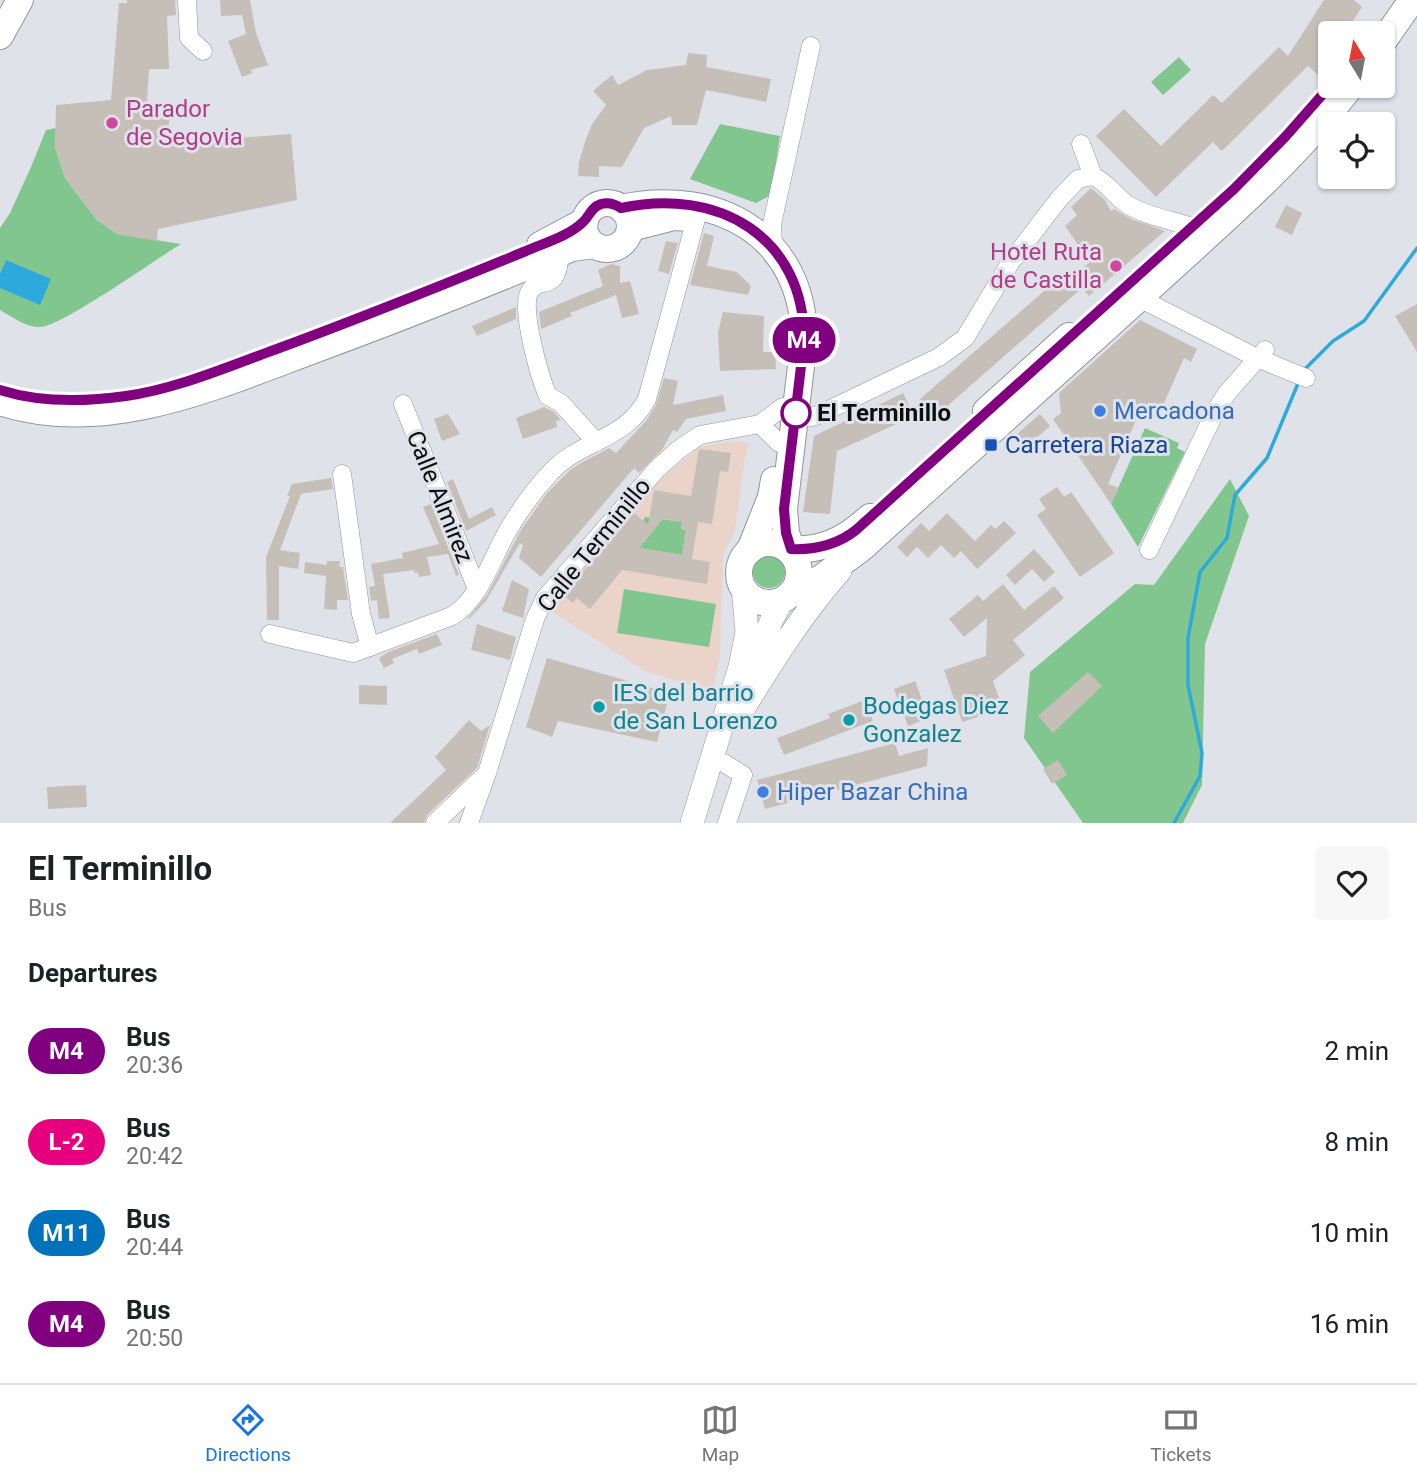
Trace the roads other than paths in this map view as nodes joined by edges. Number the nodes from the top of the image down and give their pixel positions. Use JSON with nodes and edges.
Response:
{"nodes":[{"id":1,"x":5,"y":0,"type":"edge"},
{"id":2,"x":20,"y":0,"type":"edge"},
{"id":3,"x":187,"y":0,"type":"edge"},
{"id":4,"x":1391,"y":0,"type":"edge"},
{"id":5,"x":1412,"y":0,"type":"edge"},
{"id":6,"x":0,"y":9,"type":"edge"},
{"id":7,"x":1377,"y":21,"type":"edge"},
{"id":8,"x":1395,"y":24,"type":"edge"},
{"id":9,"x":0,"y":36,"type":"edge"},
{"id":10,"x":811,"y":46,"type":"dead end"},
{"id":11,"x":203,"y":51,"type":"dead end"},
{"id":12,"x":1319,"y":98,"type":"edge"},
{"id":13,"x":1341,"y":98,"type":"edge"},
{"id":14,"x":1081,"y":144,"type":"dead end"},
{"id":15,"x":1093,"y":176,"type":"junction"},
{"id":16,"x":776,"y":210,"type":"junction"},
{"id":17,"x":626,"y":218,"type":"junction"},
{"id":18,"x":696,"y":219,"type":"junction"},
{"id":19,"x":745,"y":223,"type":"junction"},
{"id":20,"x":1192,"y":227,"type":"junction"},
{"id":21,"x":589,"y":233,"type":"junction"},
{"id":22,"x":773,"y":247,"type":"junction"},
{"id":23,"x":560,"y":253,"type":"junction"},
{"id":24,"x":1139,"y":298,"type":"junction"},
{"id":25,"x":1261,"y":354,"type":"junction"},
{"id":26,"x":1306,"y":378,"type":"dead end"},
{"id":27,"x":0,"y":390,"type":"edge"},
{"id":28,"x":0,"y":402,"type":"edge"},
{"id":29,"x":404,"y":404,"type":"dead end"},
{"id":30,"x":789,"y":412,"type":"junction"},
{"id":31,"x":760,"y":425,"type":"junction"},
{"id":32,"x":596,"y":442,"type":"junction"},
{"id":33,"x":779,"y":443,"type":"junction"},
{"id":34,"x":342,"y":474,"type":"dead end"},
{"id":35,"x":784,"y":509,"type":"junction"},
{"id":36,"x":857,"y":540,"type":"junction"},
{"id":37,"x":750,"y":550,"type":"junction"},
{"id":38,"x":1149,"y":550,"type":"dead end"},
{"id":39,"x":790,"y":551,"type":"junction"},
{"id":40,"x":743,"y":587,"type":"junction"},
{"id":41,"x":477,"y":589,"type":"junction"},
{"id":42,"x":785,"y":597,"type":"junction"},
{"id":43,"x":270,"y":634,"type":"dead end"},
{"id":44,"x":370,"y":648,"type":"junction"},
{"id":45,"x":742,"y":711,"type":"junction"},
{"id":46,"x":724,"y":763,"type":"junction"},
{"id":47,"x":487,"y":774,"type":"junction"},
{"id":48,"x":435,"y":823,"type":"edge"},
{"id":49,"x":469,"y":823,"type":"edge"},
{"id":50,"x":692,"y":823,"type":"edge"},
{"id":51,"x":705,"y":823,"type":"edge"},
{"id":52,"x":727,"y":823,"type":"edge"}],
"edges":[{"from":1,"to":6,"type":"highway"},
{"from":2,"to":9,"type":"highway"},
{"from":3,"to":11,"type":"street"},
{"from":4,"to":7,"type":"highway"},
{"from":5,"to":8,"type":"highway"},
{"from":10,"to":16,"type":"street"},
{"from":12,"to":20,"type":"highway"},
{"from":13,"to":24,"type":"highway"},
{"from":14,"to":15,"type":"street"},
{"from":15,"to":20,"type":"street"},
{"from":15,"to":30,"type":"street"},
{"from":16,"to":19,"type":"street"},
{"from":16,"to":22,"type":"street"},
{"from":17,"to":18,"type":"highway"},
{"from":17,"to":19,"type":"highway"},
{"from":17,"to":21,"type":"highway"},
{"from":17,"to":21,"type":"highway"},
{"from":18,"to":30,"type":"highway"},
{"from":18,"to":32,"type":"street"},
{"from":19,"to":22,"type":"highway"},
{"from":20,"to":36,"type":"highway"},
{"from":21,"to":23,"type":"highway"},
{"from":21,"to":27,"type":"highway"},
{"from":22,"to":30,"type":"highway"},
{"from":23,"to":28,"type":"highway"},
{"from":23,"to":32,"type":"street"},
{"from":24,"to":25,"type":"street"},
{"from":24,"to":36,"type":"highway"},
{"from":25,"to":26,"type":"street"},
{"from":25,"to":38,"type":"street"},
{"from":29,"to":41,"type":"street","name":"Calle Almirez"},
{"from":30,"to":31,"type":"street","name":"Calle Terminillo"},
{"from":30,"to":33,"type":"highway"},
{"from":30,"to":35,"type":"highway"},
{"from":31,"to":33,"type":"street"},
{"from":31,"to":47,"type":"street","name":"Calle Terminillo"},
{"from":32,"to":41,"type":"street"},
{"from":33,"to":37,"type":"highway"},
{"from":34,"to":44,"type":"street"},
{"from":35,"to":36,"type":"highway"},
{"from":35,"to":39,"type":"highway"},
{"from":36,"to":39,"type":"highway"},
{"from":36,"to":42,"type":"highway"},
{"from":36,"to":45,"type":"main road"},
{"from":37,"to":39,"type":"highway"},
{"from":37,"to":40,"type":"highway"},
{"from":39,"to":42,"type":"highway"},
{"from":40,"to":42,"type":"highway"},
{"from":40,"to":50,"type":"main road"},
{"from":41,"to":44,"type":"street"},
{"from":42,"to":45,"type":"main road"},
{"from":43,"to":44,"type":"street"},
{"from":45,"to":46,"type":"main road"},
{"from":46,"to":51,"type":"main road"},
{"from":46,"to":52,"type":"street"},
{"from":47,"to":48,"type":"street"},
{"from":47,"to":49,"type":"street","name":"Calle Terminillo"}]}
